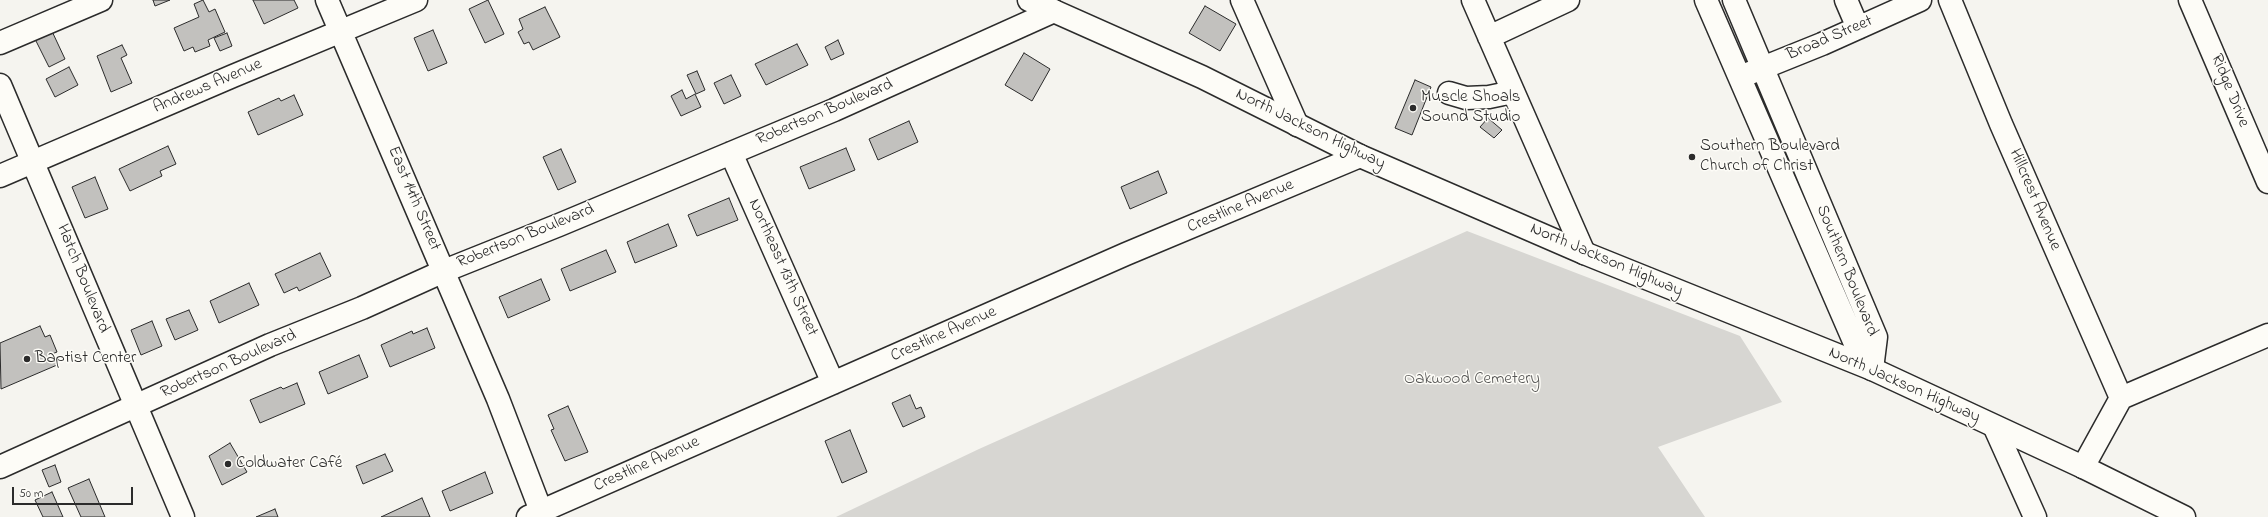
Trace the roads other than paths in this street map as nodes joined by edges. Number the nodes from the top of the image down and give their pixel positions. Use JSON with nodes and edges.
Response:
{"nodes":[{"id":1,"x":101,"y":0,"type":"edge"},
{"id":2,"x":327,"y":0,"type":"edge"},
{"id":3,"x":416,"y":0,"type":"edge"},
{"id":4,"x":1030,"y":0,"type":"edge"},
{"id":5,"x":1242,"y":0,"type":"edge"},
{"id":6,"x":1473,"y":0,"type":"edge"},
{"id":7,"x":1568,"y":0,"type":"edge"},
{"id":8,"x":1706,"y":0,"type":"edge"},
{"id":9,"x":1734,"y":0,"type":"edge"},
{"id":10,"x":1846,"y":0,"type":"edge"},
{"id":11,"x":1920,"y":0,"type":"edge"},
{"id":12,"x":1950,"y":0,"type":"edge"},
{"id":13,"x":2190,"y":0,"type":"edge"},
{"id":14,"x":1054,"y":11,"type":"junction"},
{"id":15,"x":1858,"y":28,"type":"junction"},
{"id":16,"x":341,"y":31,"type":"junction"},
{"id":17,"x":1489,"y":37,"type":"junction"},
{"id":18,"x":0,"y":42,"type":"edge"},
{"id":19,"x":1763,"y":67,"type":"junction"},
{"id":20,"x":1740,"y":77,"type":"junction"},
{"id":21,"x":0,"y":85,"type":"edge"},
{"id":22,"x":1513,"y":92,"type":"junction"},
{"id":23,"x":1449,"y":93,"type":"dead end"},
{"id":24,"x":1297,"y":125,"type":"junction"},
{"id":25,"x":731,"y":153,"type":"junction"},
{"id":26,"x":1360,"y":156,"type":"junction"},
{"id":27,"x":34,"y":162,"type":"junction"},
{"id":28,"x":0,"y":176,"type":"edge"},
{"id":29,"x":2268,"y":182,"type":"edge"},
{"id":30,"x":1584,"y":253,"type":"junction"},
{"id":31,"x":444,"y":271,"type":"junction"},
{"id":32,"x":2268,"y":334,"type":"edge"},
{"id":33,"x":1872,"y":369,"type":"junction"},
{"id":34,"x":833,"y":383,"type":"junction"},
{"id":35,"x":2120,"y":398,"type":"junction"},
{"id":36,"x":135,"y":408,"type":"junction"},
{"id":37,"x":1995,"y":428,"type":"junction"},
{"id":38,"x":2083,"y":467,"type":"junction"},
{"id":39,"x":0,"y":468,"type":"edge"},
{"id":40,"x":534,"y":514,"type":"edge"},
{"id":41,"x":183,"y":517,"type":"edge"},
{"id":42,"x":2035,"y":517,"type":"edge"},
{"id":43,"x":2184,"y":517,"type":"edge"}],
"edges":[{"from":1,"to":18,"type":"street"},
{"from":2,"to":16,"type":"street","name":"East 14th Street"},
{"from":3,"to":16,"type":"street","name":"Andrews Avenue"},
{"from":4,"to":14,"type":"street","name":"North Jackson Highway"},
{"from":5,"to":24,"type":"street"},
{"from":6,"to":17,"type":"street"},
{"from":7,"to":17,"type":"street"},
{"from":8,"to":20,"type":"street","name":"Southern Boulevard"},
{"from":9,"to":19,"type":"street","name":"Southern Boulevard"},
{"from":10,"to":15,"type":"street"},
{"from":11,"to":15,"type":"street","name":"Broad Street"},
{"from":12,"to":35,"type":"street","name":"Hillcrest Avenue"},
{"from":13,"to":29,"type":"street","name":"Ridge Drive"},
{"from":14,"to":24,"type":"street","name":"North Jackson Highway"},
{"from":14,"to":25,"type":"street","name":"Robertson Boulevard"},
{"from":15,"to":19,"type":"street","name":"Broad Street"},
{"from":16,"to":27,"type":"street","name":"Andrews Avenue"},
{"from":16,"to":31,"type":"street","name":"East 14th Street"},
{"from":17,"to":22,"type":"street"},
{"from":19,"to":20,"type":"street","name":"Broad Street"},
{"from":19,"to":33,"type":"street","name":"Southern Boulevard"},
{"from":20,"to":33,"type":"street","name":"Southern Boulevard"},
{"from":21,"to":27,"type":"street","name":"Hatch Boulevard"},
{"from":22,"to":23,"type":"street"},
{"from":22,"to":30,"type":"street"},
{"from":24,"to":26,"type":"street","name":"North Jackson Highway"},
{"from":25,"to":31,"type":"street","name":"Robertson Boulevard"},
{"from":25,"to":34,"type":"street","name":"Northeast 13th Street"},
{"from":26,"to":30,"type":"street","name":"North Jackson Highway"},
{"from":26,"to":34,"type":"street","name":"Crestline Avenue"},
{"from":27,"to":28,"type":"street","name":"Andrews Avenue"},
{"from":27,"to":36,"type":"street","name":"Hatch Boulevard"},
{"from":30,"to":33,"type":"street","name":"North Jackson Highway"},
{"from":31,"to":36,"type":"street","name":"Robertson Boulevard"},
{"from":31,"to":40,"type":"street","name":"East 14th Street"},
{"from":32,"to":35,"type":"street"},
{"from":33,"to":37,"type":"street","name":"North Jackson Highway"},
{"from":34,"to":40,"type":"street","name":"Crestline Avenue"},
{"from":35,"to":38,"type":"street"},
{"from":36,"to":39,"type":"street","name":"Robertson Boulevard"},
{"from":36,"to":41,"type":"street","name":"Hatch Boulevard"},
{"from":37,"to":38,"type":"street","name":"North Jackson Highway"},
{"from":37,"to":42,"type":"street"},
{"from":38,"to":43,"type":"street","name":"North Jackson Highway"}]}
